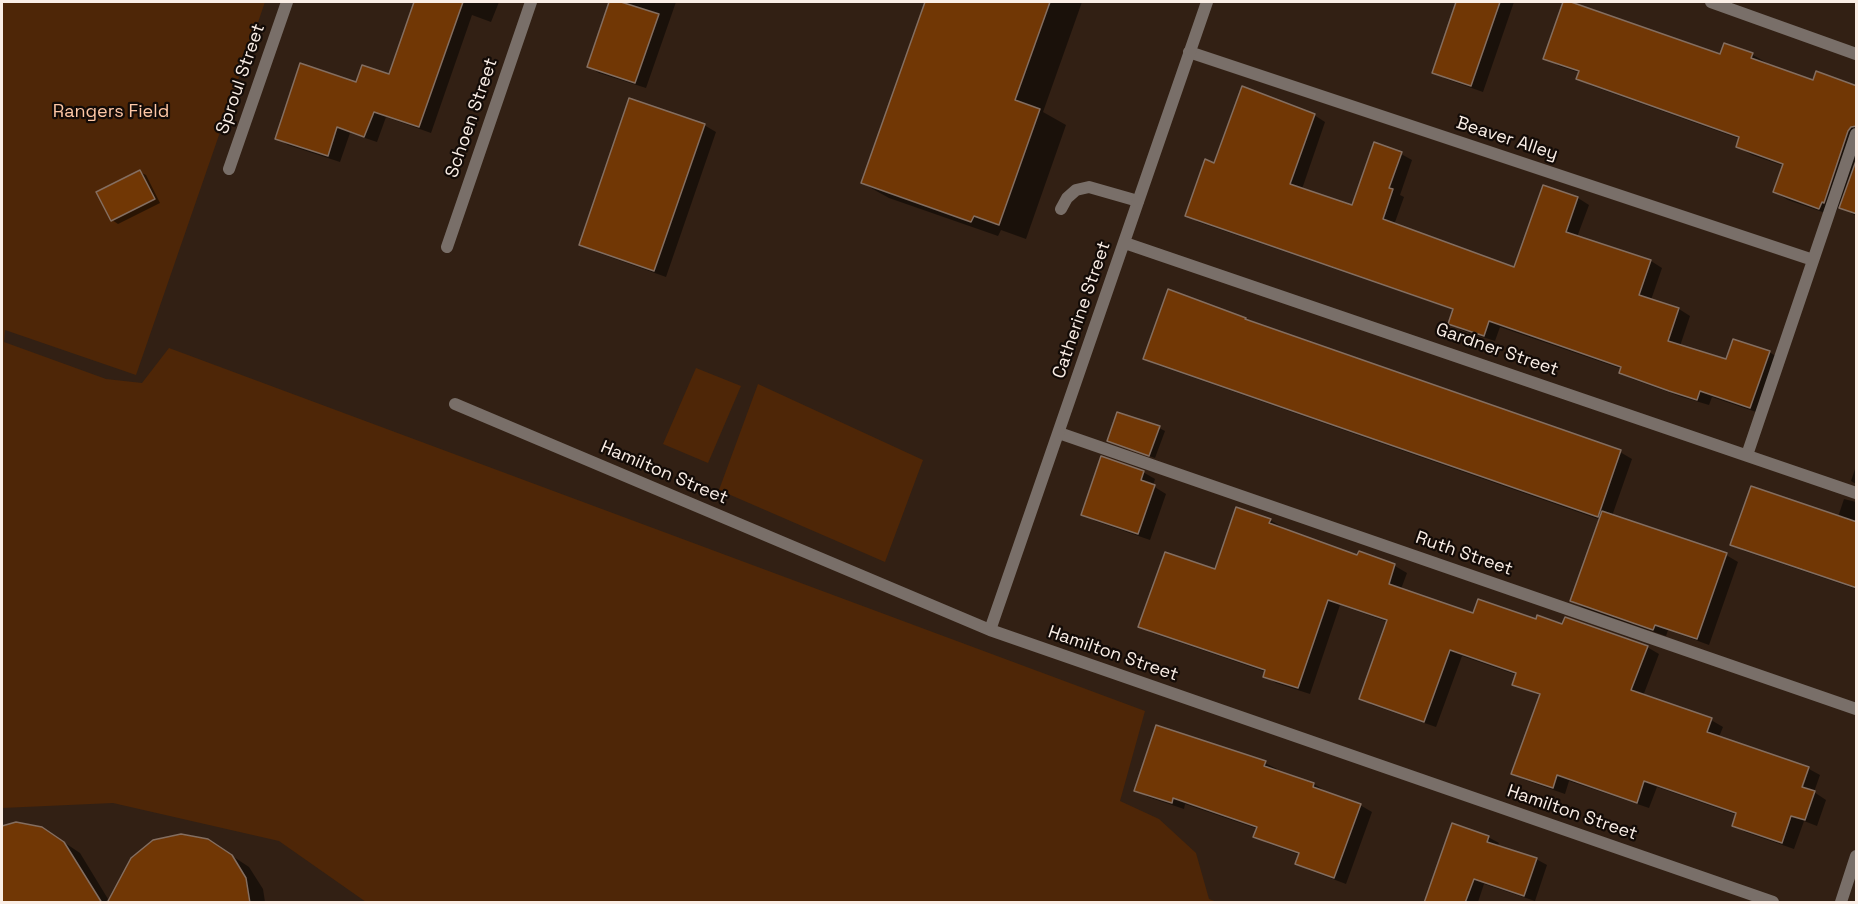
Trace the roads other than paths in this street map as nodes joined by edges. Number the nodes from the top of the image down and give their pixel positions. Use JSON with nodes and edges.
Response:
{"nodes":[{"id":1,"x":287,"y":2,"type":"edge"},
{"id":2,"x":531,"y":2,"type":"edge"},
{"id":3,"x":1207,"y":2,"type":"edge"},
{"id":4,"x":1711,"y":2,"type":"edge"},
{"id":5,"x":1189,"y":52,"type":"junction"},
{"id":6,"x":1857,"y":54,"type":"edge"},
{"id":7,"x":1857,"y":134,"type":"edge"},
{"id":8,"x":229,"y":169,"type":"dead end"},
{"id":9,"x":1138,"y":201,"type":"junction"},
{"id":10,"x":1061,"y":209,"type":"dead end"},
{"id":11,"x":1125,"y":243,"type":"junction"},
{"id":12,"x":447,"y":247,"type":"dead end"},
{"id":13,"x":1813,"y":260,"type":"junction"},
{"id":14,"x":454,"y":404,"type":"dead end"},
{"id":15,"x":1059,"y":433,"type":"junction"},
{"id":16,"x":1747,"y":455,"type":"junction"},
{"id":17,"x":1857,"y":493,"type":"edge"},
{"id":18,"x":990,"y":630,"type":"junction"},
{"id":19,"x":1857,"y":709,"type":"edge"},
{"id":20,"x":1857,"y":856,"type":"edge"},
{"id":21,"x":1773,"y":903,"type":"edge"},
{"id":22,"x":1841,"y":903,"type":"edge"}],
"edges":[{"from":1,"to":8,"type":"street","name":"Sproul Street"},
{"from":2,"to":12,"type":"street","name":"Schoen Street"},
{"from":3,"to":5,"type":"street","name":"Catherine Street"},
{"from":4,"to":6,"type":"street"},
{"from":5,"to":9,"type":"street","name":"Catherine Street"},
{"from":5,"to":13,"type":"street","name":"Beaver Alley"},
{"from":7,"to":13,"type":"street"},
{"from":9,"to":10,"type":"street"},
{"from":9,"to":11,"type":"street","name":"Catherine Street"},
{"from":11,"to":15,"type":"street","name":"Catherine Street"},
{"from":11,"to":16,"type":"street","name":"Gardner Street"},
{"from":13,"to":16,"type":"street"},
{"from":14,"to":18,"type":"street","name":"Hamilton Street"},
{"from":15,"to":18,"type":"street","name":"Catherine Street"},
{"from":15,"to":19,"type":"street","name":"Ruth Street"},
{"from":16,"to":17,"type":"street","name":"Gardner Street"},
{"from":18,"to":21,"type":"street","name":"Hamilton Street"},
{"from":20,"to":22,"type":"street"}]}
